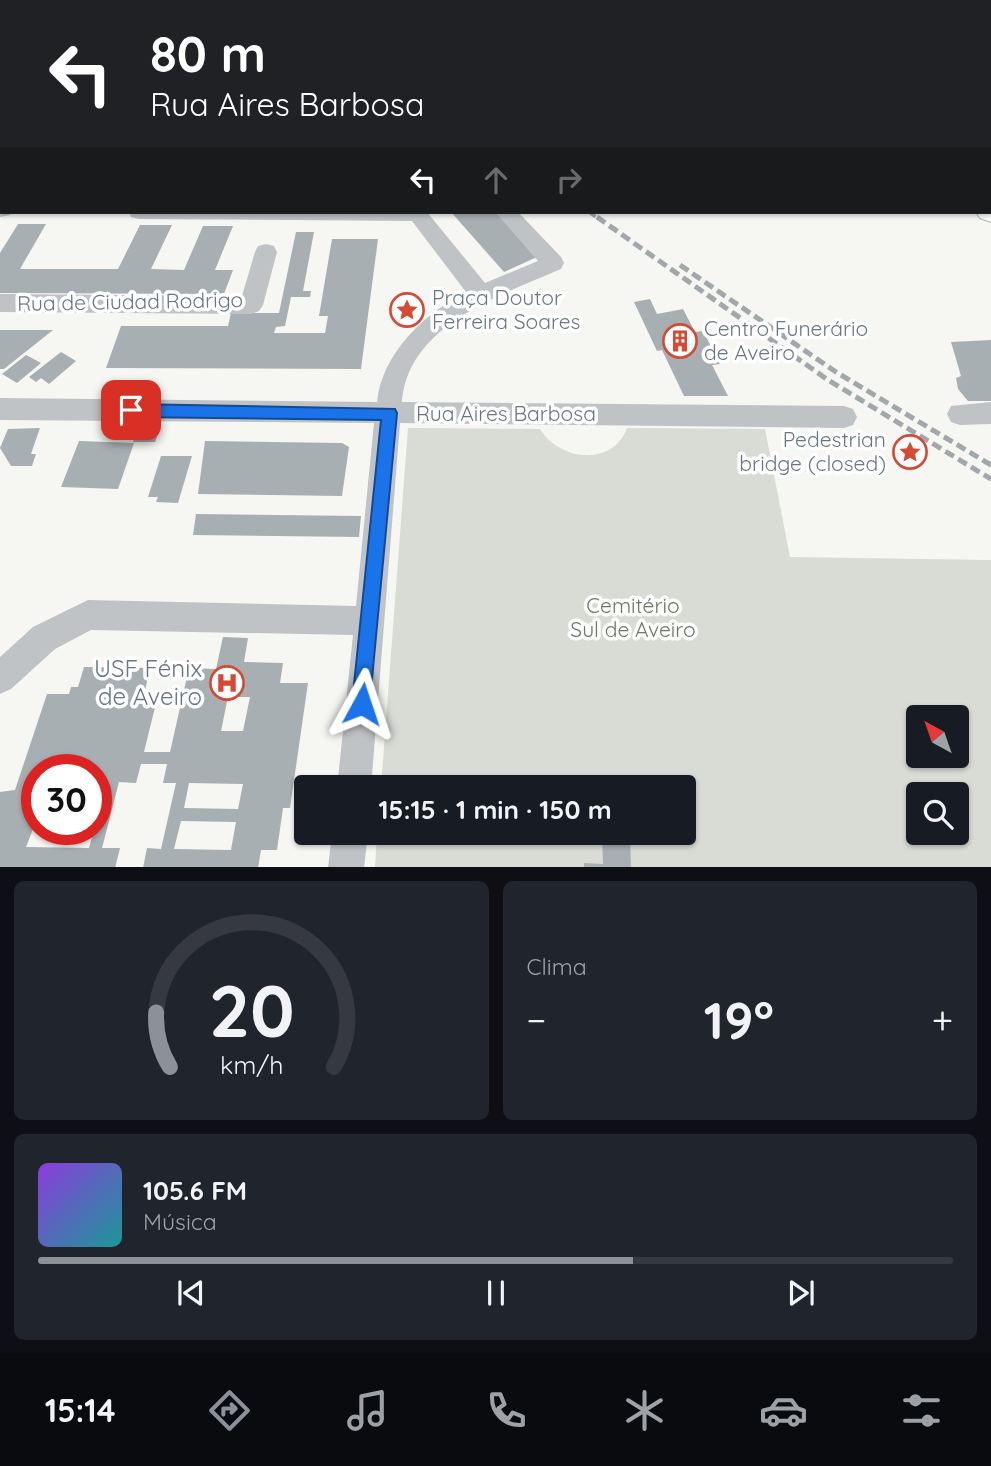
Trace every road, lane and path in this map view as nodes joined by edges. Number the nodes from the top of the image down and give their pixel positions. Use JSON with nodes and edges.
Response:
{"nodes":[{"id":1,"x":418,"y":214,"type":"edge"},
{"id":2,"x":508,"y":214,"type":"edge"},
{"id":3,"x":266,"y":252,"type":"dead end"},
{"id":4,"x":481,"y":296,"type":"junction"},
{"id":5,"x":0,"y":303,"type":"edge"},
{"id":6,"x":0,"y":409,"type":"edge"},
{"id":7,"x":389,"y":413,"type":"junction"},
{"id":8,"x":991,"y":413,"type":"edge"},
{"id":9,"x":960,"y":414,"type":"dead end"},
{"id":10,"x":844,"y":417,"type":"dead end"},
{"id":11,"x":370,"y":621,"type":"junction"},
{"id":12,"x":0,"y":678,"type":"edge"},
{"id":13,"x":355,"y":775,"type":"edge"},
{"id":14,"x":349,"y":845,"type":"edge"},
{"id":15,"x":346,"y":867,"type":"edge"}],
"edges":[{"from":1,"to":4,"type":"street"},
{"from":2,"to":4,"type":"street"},
{"from":3,"to":5,"type":"street","name":"Rua de Ciudad Rodrigo"},
{"from":4,"to":7,"type":"street"},
{"from":6,"to":7,"type":"street","name":"Rua Aires Barbosa"},
{"from":7,"to":10,"type":"street","name":"Rua Aires Barbosa"},
{"from":7,"to":11,"type":"street"},
{"from":8,"to":9,"type":"street"},
{"from":11,"to":12,"type":"street"},
{"from":11,"to":13,"type":"street"},
{"from":14,"to":15,"type":"street"}]}
